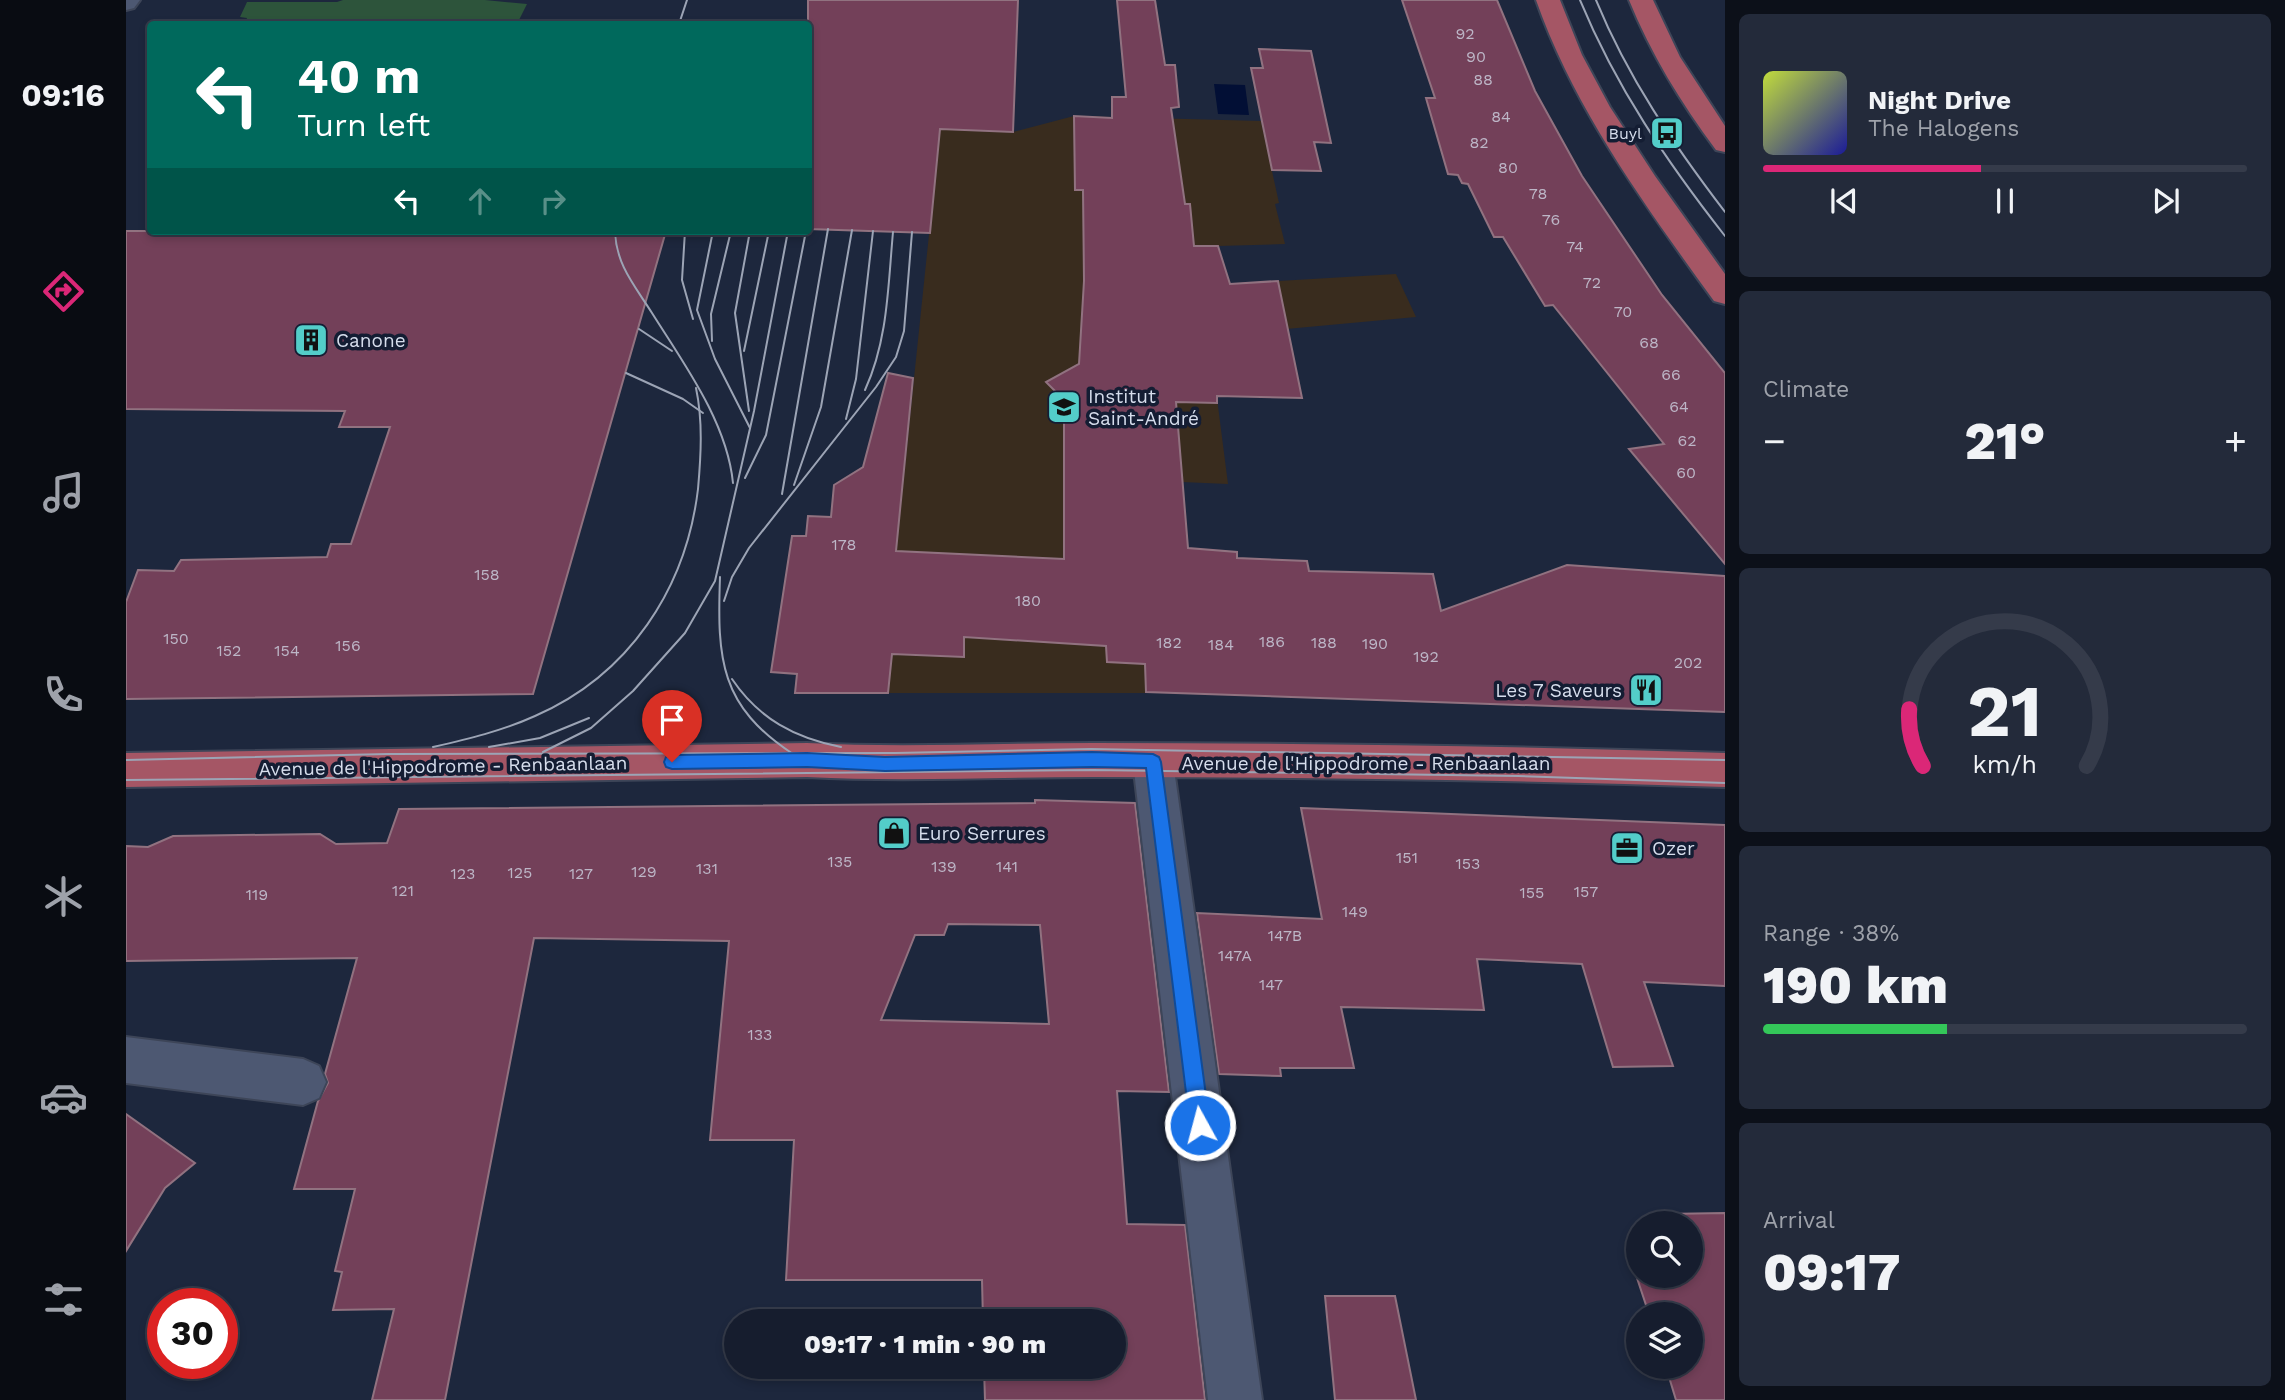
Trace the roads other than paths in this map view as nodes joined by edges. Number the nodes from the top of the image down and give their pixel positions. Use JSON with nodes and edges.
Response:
{"nodes":[{"id":1,"x":1548,"y":0,"type":"edge"},
{"id":2,"x":1641,"y":0,"type":"edge"},
{"id":3,"x":1725,"y":144,"type":"edge"},
{"id":4,"x":1725,"y":294,"type":"edge"},
{"id":5,"x":1153,"y":762,"type":"junction"},
{"id":6,"x":126,"y":770,"type":"edge"},
{"id":7,"x":1725,"y":770,"type":"edge"},
{"id":8,"x":126,"y":1059,"type":"edge"},
{"id":9,"x":303,"y":1082,"type":"dead end"},
{"id":10,"x":1235,"y":1400,"type":"edge"}],
"edges":[{"from":1,"to":4,"type":"main road"},
{"from":2,"to":3,"type":"main road"},
{"from":5,"to":6,"type":"main road","name":"Avenue de l'Hippodrome - Renbaanlaan"},
{"from":5,"to":7,"type":"main road","name":"Avenue de l'Hippodrome - Renbaanlaan"},
{"from":5,"to":10,"type":"street"},
{"from":8,"to":9,"type":"street"}]}
